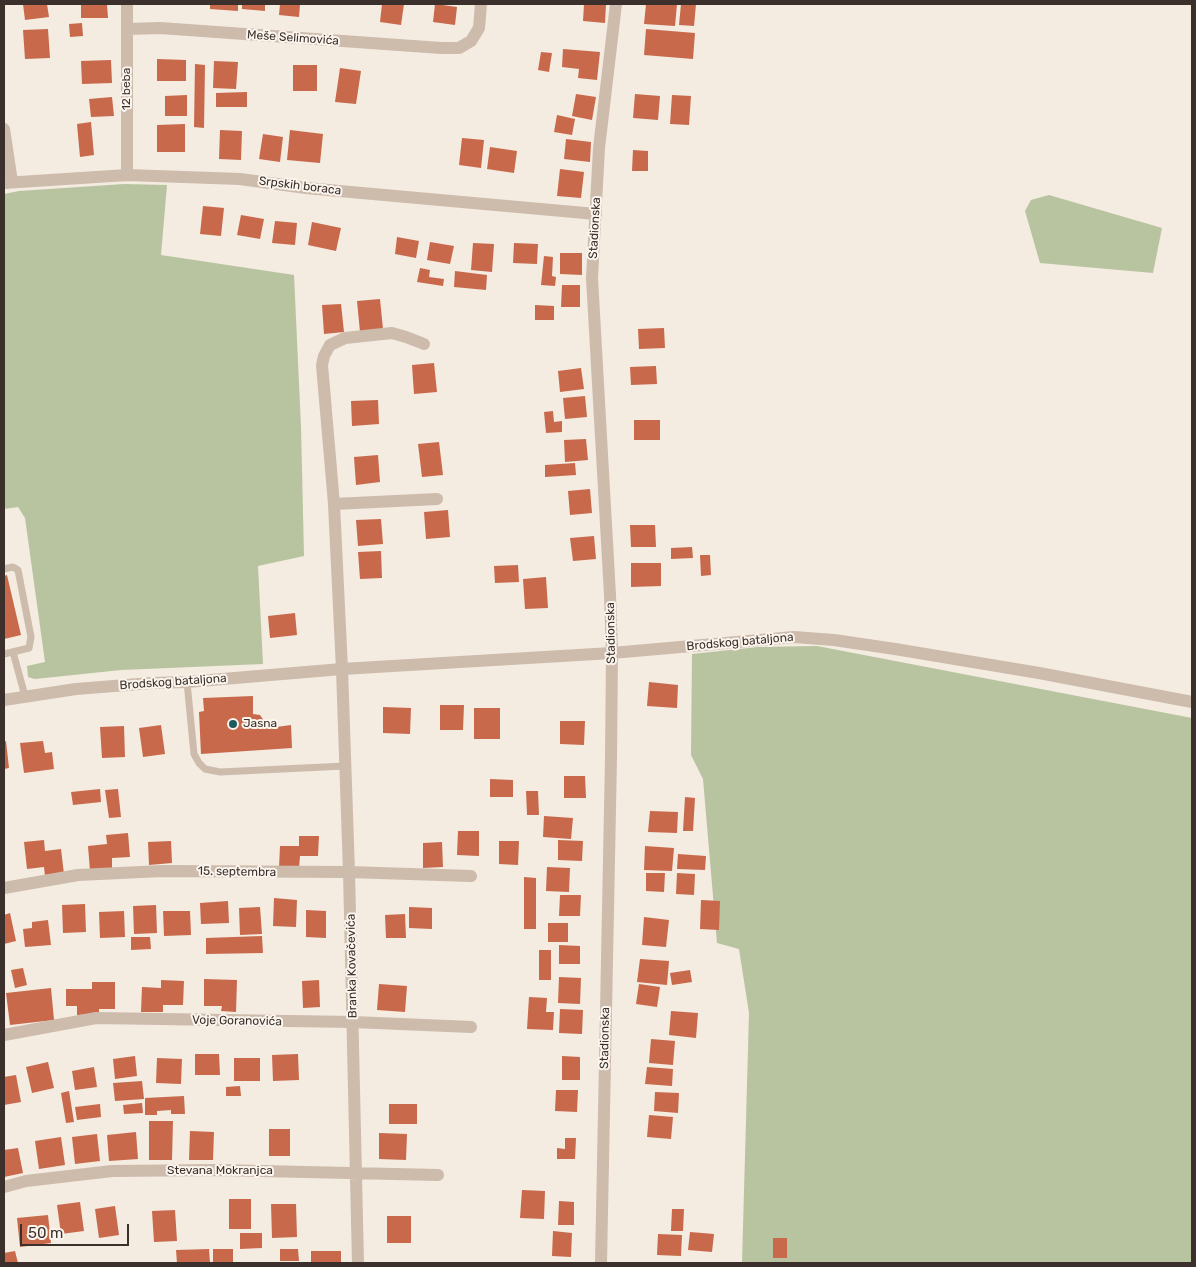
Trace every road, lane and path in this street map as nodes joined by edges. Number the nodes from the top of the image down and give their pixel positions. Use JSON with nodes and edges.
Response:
{"nodes":[{"id":1,"x":127,"y":4,"type":"edge"},
{"id":2,"x":482,"y":4,"type":"edge"},
{"id":3,"x":616,"y":4,"type":"edge"},
{"id":4,"x":127,"y":29,"type":"junction"},
{"id":5,"x":4,"y":129,"type":"edge"},
{"id":6,"x":127,"y":174,"type":"junction"},
{"id":7,"x":8,"y":182,"type":"edge"},
{"id":8,"x":596,"y":214,"type":"junction"},
{"id":9,"x":424,"y":344,"type":"dead end"},
{"id":10,"x":437,"y":499,"type":"dead end"},
{"id":11,"x":334,"y":504,"type":"junction"},
{"id":12,"x":4,"y":569,"type":"edge"},
{"id":13,"x":13,"y":652,"type":"junction"},
{"id":14,"x":612,"y":653,"type":"junction"},
{"id":15,"x":4,"y":654,"type":"edge"},
{"id":16,"x":342,"y":669,"type":"junction"},
{"id":17,"x":188,"y":682,"type":"junction"},
{"id":18,"x":25,"y":696,"type":"junction"},
{"id":19,"x":4,"y":700,"type":"edge"},
{"id":20,"x":1192,"y":702,"type":"edge"},
{"id":21,"x":345,"y":766,"type":"junction"},
{"id":22,"x":349,"y":872,"type":"junction"},
{"id":23,"x":471,"y":876,"type":"dead end"},
{"id":24,"x":4,"y":888,"type":"edge"},
{"id":25,"x":353,"y":1022,"type":"junction"},
{"id":26,"x":471,"y":1027,"type":"dead end"},
{"id":27,"x":4,"y":1034,"type":"edge"},
{"id":28,"x":356,"y":1173,"type":"junction"},
{"id":29,"x":438,"y":1175,"type":"dead end"},
{"id":30,"x":4,"y":1186,"type":"edge"},
{"id":31,"x":358,"y":1263,"type":"edge"},
{"id":32,"x":601,"y":1263,"type":"edge"}],
"edges":[{"from":1,"to":4,"type":"street","name":"12 beba"},
{"from":2,"to":4,"type":"street","name":"Meše Selimovića"},
{"from":3,"to":8,"type":"street","name":"Stadionska"},
{"from":4,"to":6,"type":"street","name":"12 beba"},
{"from":5,"to":7,"type":"street"},
{"from":6,"to":7,"type":"street","name":"Srpskih boraca"},
{"from":6,"to":8,"type":"street","name":"Srpskih boraca"},
{"from":8,"to":14,"type":"street","name":"Stadionska"},
{"from":9,"to":11,"type":"street"},
{"from":10,"to":11,"type":"street"},
{"from":11,"to":16,"type":"street"},
{"from":12,"to":13,"type":"lane"},
{"from":13,"to":15,"type":"lane"},
{"from":13,"to":18,"type":"lane"},
{"from":14,"to":16,"type":"street","name":"Brodskog bataljona"},
{"from":14,"to":20,"type":"street","name":"Brodskog bataljona"},
{"from":14,"to":32,"type":"street","name":"Stadionska"},
{"from":16,"to":17,"type":"street","name":"Brodskog bataljona"},
{"from":16,"to":21,"type":"street","name":"Branka Kovačevića"},
{"from":17,"to":18,"type":"street","name":"Brodskog bataljona"},
{"from":17,"to":21,"type":"lane"},
{"from":18,"to":19,"type":"street","name":"Brodskog bataljona"},
{"from":21,"to":22,"type":"street","name":"Branka Kovačevića"},
{"from":22,"to":23,"type":"street","name":"15. septembra"},
{"from":22,"to":24,"type":"street","name":"15. septembra"},
{"from":22,"to":25,"type":"street","name":"Branka Kovačevića"},
{"from":25,"to":26,"type":"street","name":"Voje Goranovića"},
{"from":25,"to":27,"type":"street","name":"Voje Goranovića"},
{"from":25,"to":28,"type":"street","name":"Branka Kovačevića"},
{"from":28,"to":29,"type":"street","name":"Stevana Mokranjca"},
{"from":28,"to":30,"type":"street","name":"Stevana Mokranjca"},
{"from":28,"to":31,"type":"street","name":"Branka Kovačevića"}]}
